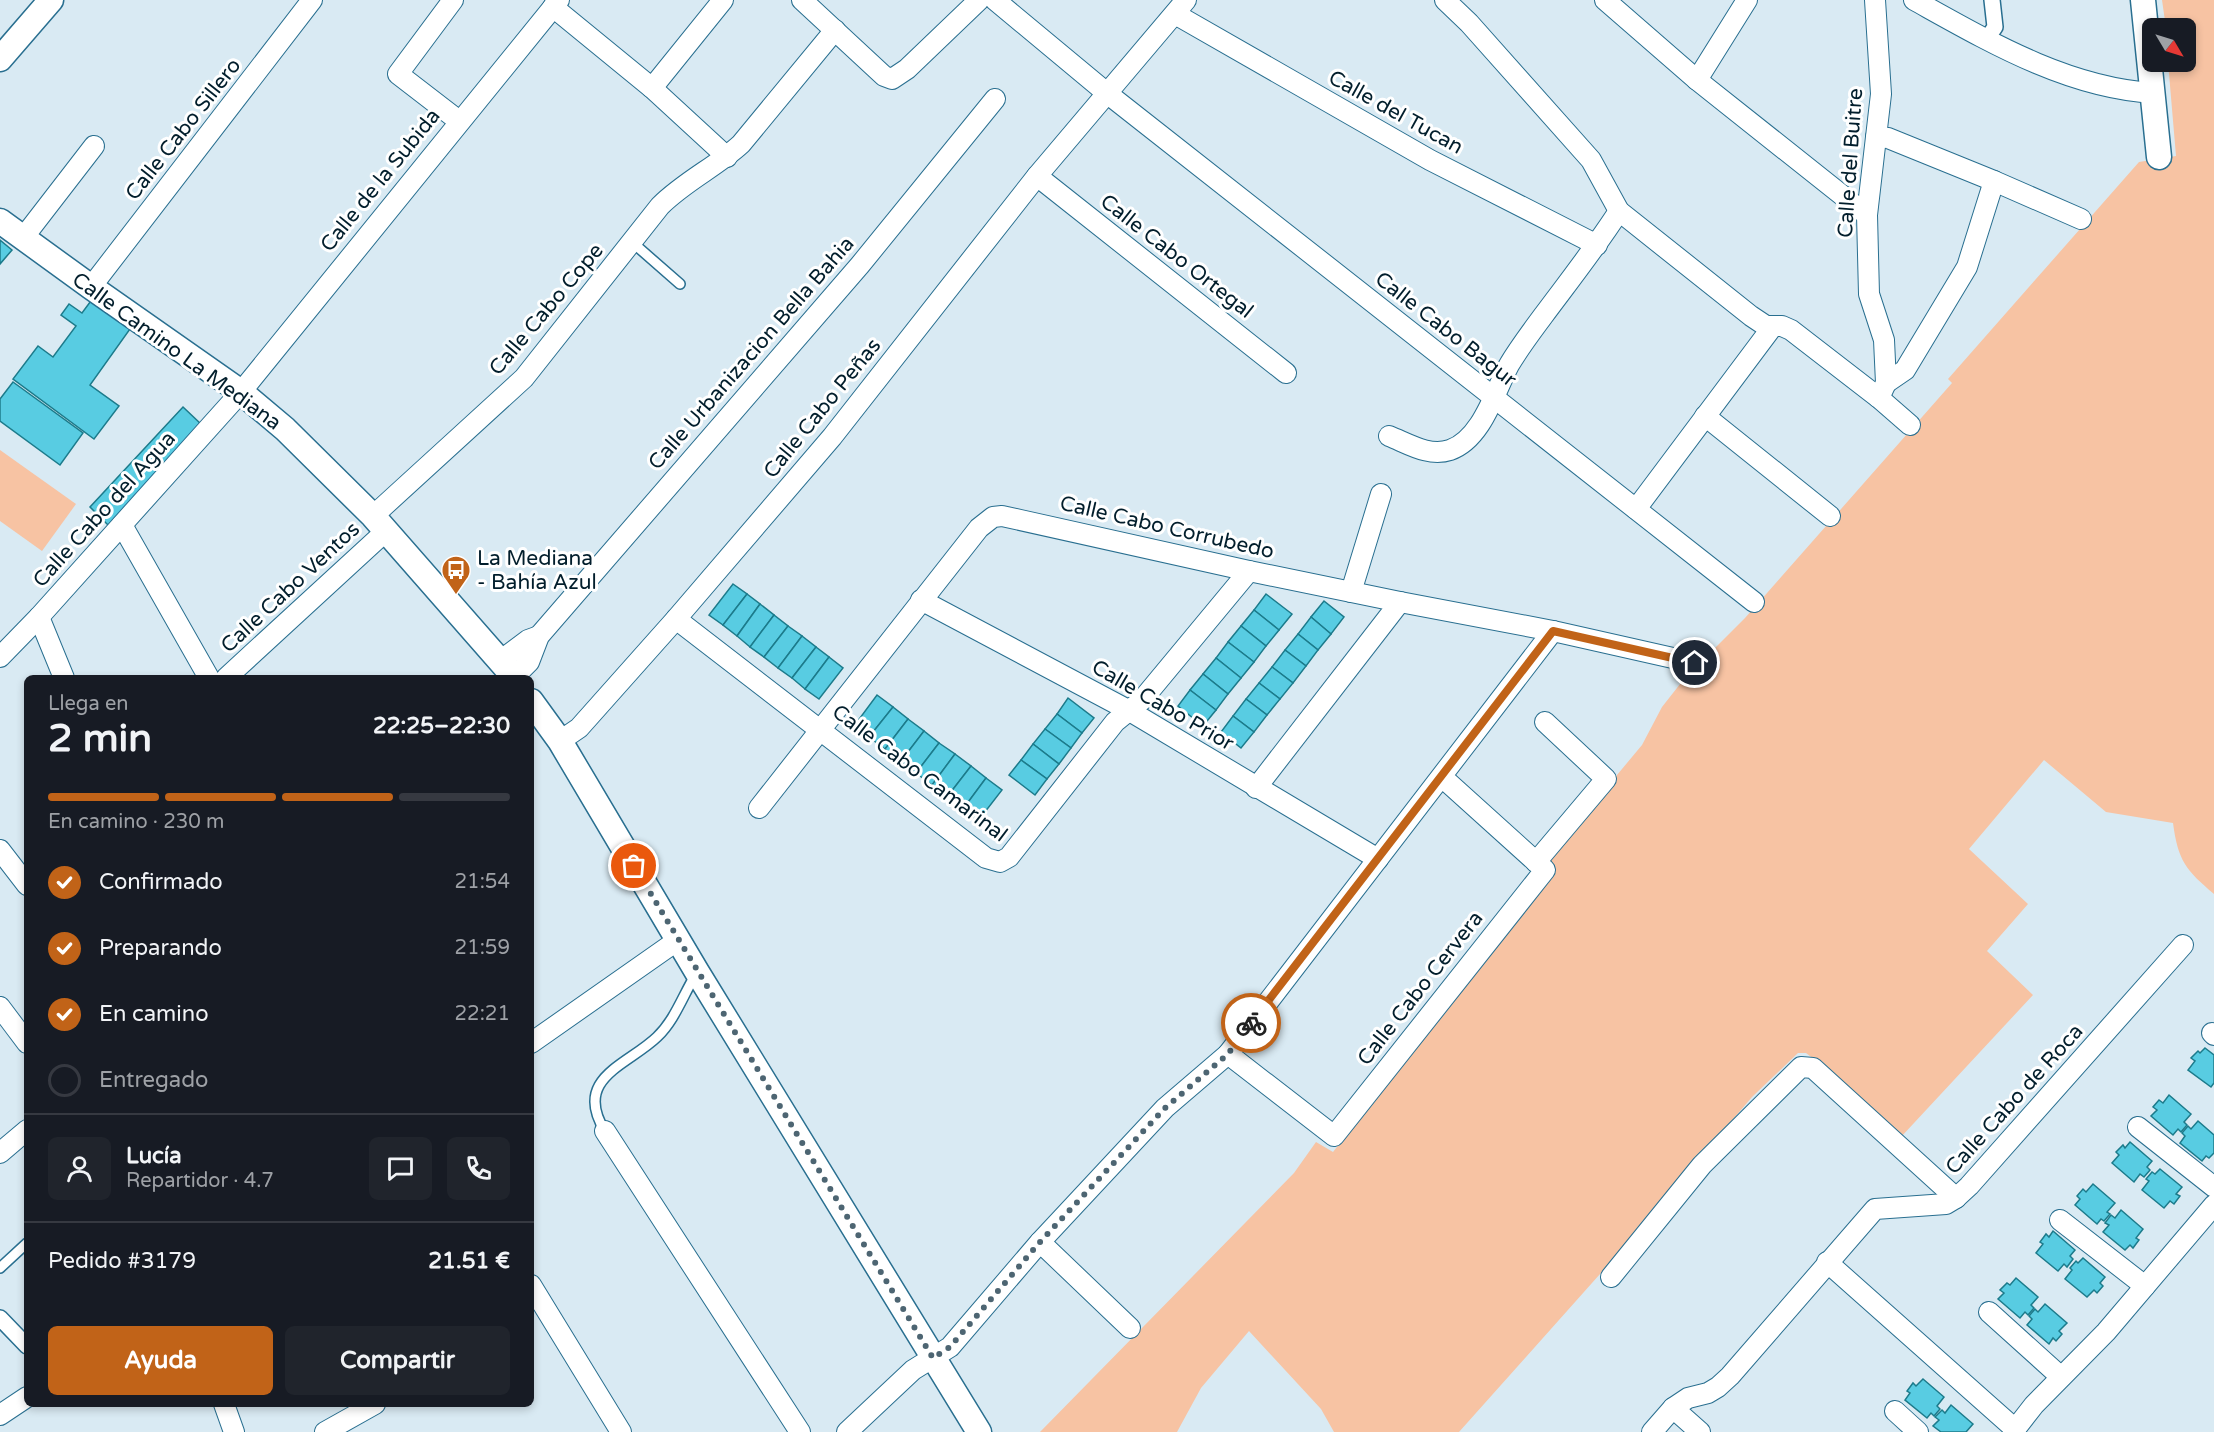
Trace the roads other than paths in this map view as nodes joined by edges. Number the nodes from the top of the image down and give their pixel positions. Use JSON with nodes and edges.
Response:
{"nodes":[{"id":1,"x":51,"y":0,"type":"edge"},
{"id":2,"x":453,"y":0,"type":"edge"},
{"id":3,"x":723,"y":0,"type":"edge"},
{"id":4,"x":802,"y":0,"type":"edge"},
{"id":5,"x":979,"y":0,"type":"edge"},
{"id":6,"x":995,"y":0,"type":"edge"},
{"id":7,"x":1445,"y":0,"type":"edge"},
{"id":8,"x":1605,"y":0,"type":"edge"},
{"id":9,"x":1748,"y":0,"type":"edge"},
{"id":10,"x":1875,"y":0,"type":"edge"},
{"id":11,"x":1914,"y":0,"type":"edge"},
{"id":12,"x":1992,"y":0,"type":"edge"},
{"id":13,"x":2143,"y":0,"type":"edge"},
{"id":14,"x":303,"y":3,"type":"edge"},
{"id":15,"x":556,"y":3,"type":"edge"},
{"id":16,"x":1181,"y":7,"type":"edge"},
{"id":17,"x":835,"y":30,"type":"junction"},
{"id":18,"x":1986,"y":40,"type":"junction"},
{"id":19,"x":3,"y":48,"type":"edge"},
{"id":20,"x":1698,"y":80,"type":"junction"},
{"id":21,"x":652,"y":88,"type":"junction"},
{"id":22,"x":2154,"y":93,"type":"junction"},
{"id":23,"x":1108,"y":94,"type":"junction"},
{"id":24,"x":995,"y":99,"type":"dead end"},
{"id":25,"x":459,"y":121,"type":"junction"},
{"id":26,"x":1876,"y":137,"type":"junction"},
{"id":27,"x":94,"y":146,"type":"dead end"},
{"id":28,"x":727,"y":157,"type":"junction"},
{"id":29,"x":2159,"y":157,"type":"dead end"},
{"id":30,"x":1037,"y":176,"type":"junction"},
{"id":31,"x":1994,"y":181,"type":"junction"},
{"id":32,"x":1619,"y":211,"type":"junction"},
{"id":33,"x":1867,"y":216,"type":"junction"},
{"id":34,"x":2081,"y":219,"type":"dead end"},
{"id":35,"x":0,"y":220,"type":"edge"},
{"id":36,"x":22,"y":238,"type":"junction"},
{"id":37,"x":633,"y":242,"type":"junction"},
{"id":38,"x":1597,"y":245,"type":"junction"},
{"id":39,"x":680,"y":284,"type":"dead end"},
{"id":40,"x":91,"y":287,"type":"junction"},
{"id":41,"x":1773,"y":326,"type":"junction"},
{"id":42,"x":1286,"y":373,"type":"dead end"},
{"id":43,"x":1883,"y":391,"type":"junction"},
{"id":44,"x":241,"y":392,"type":"junction"},
{"id":45,"x":1495,"y":398,"type":"junction"},
{"id":46,"x":1705,"y":416,"type":"junction"},
{"id":47,"x":1910,"y":425,"type":"dead end"},
{"id":48,"x":1389,"y":436,"type":"dead end"},
{"id":49,"x":1381,"y":494,"type":"dead end"},
{"id":50,"x":1636,"y":509,"type":"junction"},
{"id":51,"x":1830,"y":516,"type":"dead end"},
{"id":52,"x":380,"y":524,"type":"junction"},
{"id":53,"x":122,"y":525,"type":"junction"},
{"id":54,"x":1249,"y":571,"type":"junction"},
{"id":55,"x":1351,"y":592,"type":"junction"},
{"id":56,"x":921,"y":600,"type":"junction"},
{"id":57,"x":1400,"y":602,"type":"junction"},
{"id":58,"x":1754,"y":602,"type":"dead end"},
{"id":59,"x":39,"y":617,"type":"junction"},
{"id":60,"x":676,"y":619,"type":"junction"},
{"id":61,"x":1553,"y":631,"type":"junction"},
{"id":62,"x":0,"y":657,"type":"edge"},
{"id":63,"x":1695,"y":663,"type":"dead end"},
{"id":64,"x":510,"y":673,"type":"edge"},
{"id":65,"x":63,"y":675,"type":"edge"},
{"id":66,"x":207,"y":675,"type":"edge"},
{"id":67,"x":229,"y":675,"type":"edge"},
{"id":68,"x":534,"y":705,"type":"edge"},
{"id":69,"x":1128,"y":710,"type":"junction"},
{"id":70,"x":1545,"y":722,"type":"dead end"},
{"id":71,"x":820,"y":729,"type":"junction"},
{"id":72,"x":560,"y":741,"type":"junction"},
{"id":73,"x":1442,"y":777,"type":"junction"},
{"id":74,"x":1256,"y":788,"type":"junction"},
{"id":75,"x":759,"y":807,"type":"dead end"},
{"id":76,"x":0,"y":850,"type":"edge"},
{"id":77,"x":1378,"y":859,"type":"junction"},
{"id":78,"x":1540,"y":866,"type":"junction"},
{"id":79,"x":24,"y":881,"type":"edge"},
{"id":80,"x":678,"y":940,"type":"junction"},
{"id":81,"x":2183,"y":945,"type":"dead end"},
{"id":82,"x":697,"y":972,"type":"junction"},
{"id":83,"x":0,"y":1006,"type":"edge"},
{"id":84,"x":24,"y":1038,"type":"edge"},
{"id":85,"x":534,"y":1041,"type":"edge"},
{"id":86,"x":1228,"y":1054,"type":"junction"},
{"id":87,"x":2138,"y":1127,"type":"dead end"},
{"id":88,"x":605,"y":1131,"type":"joint"},
{"id":89,"x":24,"y":1133,"type":"edge"},
{"id":90,"x":0,"y":1153,"type":"edge"},
{"id":91,"x":2214,"y":1187,"type":"edge"},
{"id":92,"x":1956,"y":1198,"type":"junction"},
{"id":93,"x":2214,"y":1205,"type":"edge"},
{"id":94,"x":2060,"y":1220,"type":"dead end"},
{"id":95,"x":1040,"y":1242,"type":"junction"},
{"id":96,"x":24,"y":1246,"type":"edge"},
{"id":97,"x":1827,"y":1262,"type":"junction"},
{"id":98,"x":0,"y":1268,"type":"edge"},
{"id":99,"x":1611,"y":1277,"type":"dead end"},
{"id":100,"x":2145,"y":1286,"type":"junction"},
{"id":101,"x":534,"y":1296,"type":"edge"},
{"id":102,"x":538,"y":1311,"type":"edge"},
{"id":103,"x":1989,"y":1312,"type":"dead end"},
{"id":104,"x":0,"y":1318,"type":"edge"},
{"id":105,"x":1130,"y":1328,"type":"dead end"},
{"id":106,"x":24,"y":1343,"type":"edge"},
{"id":107,"x":933,"y":1358,"type":"junction"},
{"id":108,"x":2061,"y":1377,"type":"junction"},
{"id":109,"x":24,"y":1399,"type":"edge"},
{"id":110,"x":225,"y":1407,"type":"edge"},
{"id":111,"x":370,"y":1407,"type":"edge"},
{"id":112,"x":1673,"y":1408,"type":"junction"},
{"id":113,"x":1895,"y":1412,"type":"dead end"},
{"id":114,"x":0,"y":1415,"type":"edge"},
{"id":115,"x":2014,"y":1431,"type":"edge"},
{"id":116,"x":234,"y":1432,"type":"edge"},
{"id":117,"x":325,"y":1432,"type":"edge"},
{"id":118,"x":621,"y":1432,"type":"edge"},
{"id":119,"x":800,"y":1432,"type":"edge"},
{"id":120,"x":847,"y":1432,"type":"edge"},
{"id":121,"x":979,"y":1432,"type":"edge"},
{"id":122,"x":1652,"y":1432,"type":"edge"},
{"id":123,"x":1700,"y":1432,"type":"edge"},
{"id":124,"x":1918,"y":1432,"type":"edge"}],
"edges":[{"from":1,"to":19,"type":"street"},
{"from":2,"to":25,"type":"street"},
{"from":3,"to":21,"type":"street"},
{"from":4,"to":17,"type":"street"},
{"from":5,"to":17,"type":"street"},
{"from":6,"to":23,"type":"street","name":"Calle Cabo Bagur"},
{"from":7,"to":32,"type":"street"},
{"from":8,"to":20,"type":"street"},
{"from":9,"to":20,"type":"street"},
{"from":10,"to":26,"type":"street","name":"Calle del Buitre"},
{"from":11,"to":18,"type":"street"},
{"from":12,"to":18,"type":"street"},
{"from":13,"to":22,"type":"street"},
{"from":14,"to":40,"type":"street","name":"Calle Cabo Sillero"},
{"from":15,"to":21,"type":"street"},
{"from":15,"to":25,"type":"street","name":"Calle de la Subida"},
{"from":16,"to":23,"type":"street","name":"Calle Cabo Peñas"},
{"from":16,"to":38,"type":"street","name":"Calle del Tucan"},
{"from":17,"to":28,"type":"street","name":"Calle Cabo Cope"},
{"from":18,"to":22,"type":"street"},
{"from":20,"to":33,"type":"street"},
{"from":21,"to":28,"type":"street"},
{"from":22,"to":29,"type":"street"},
{"from":23,"to":30,"type":"street","name":"Calle Cabo Peñas"},
{"from":23,"to":45,"type":"street","name":"Calle Cabo Bagur"},
{"from":24,"to":64,"type":"street","name":"Calle Urbanizacion Bella Bahia"},
{"from":25,"to":44,"type":"street","name":"Calle de la Subida"},
{"from":26,"to":31,"type":"street"},
{"from":26,"to":33,"type":"street","name":"Calle del Buitre"},
{"from":27,"to":36,"type":"street"},
{"from":28,"to":37,"type":"street","name":"Calle Cabo Cope"},
{"from":30,"to":42,"type":"street","name":"Calle Cabo Ortegal"},
{"from":30,"to":60,"type":"street","name":"Calle Cabo Peñas"},
{"from":31,"to":34,"type":"street"},
{"from":31,"to":43,"type":"street"},
{"from":32,"to":38,"type":"street"},
{"from":32,"to":41,"type":"street"},
{"from":33,"to":43,"type":"street","name":"Calle del Buitre"},
{"from":35,"to":36,"type":"street","name":"Calle Camino La Mediana"},
{"from":36,"to":40,"type":"street","name":"Calle Camino La Mediana"},
{"from":37,"to":39,"type":"lane"},
{"from":37,"to":52,"type":"street","name":"Calle Cabo Cope"},
{"from":38,"to":45,"type":"street"},
{"from":40,"to":44,"type":"street","name":"Calle Camino La Mediana"},
{"from":41,"to":43,"type":"street"},
{"from":41,"to":46,"type":"street"},
{"from":43,"to":47,"type":"street"},
{"from":44,"to":52,"type":"street","name":"Calle Camino La Mediana"},
{"from":44,"to":53,"type":"street","name":"Calle Cabo del Agua"},
{"from":45,"to":48,"type":"street"},
{"from":45,"to":50,"type":"street","name":"Calle Cabo Bagur"},
{"from":46,"to":50,"type":"street"},
{"from":46,"to":51,"type":"street"},
{"from":49,"to":55,"type":"street"},
{"from":50,"to":58,"type":"street","name":"Calle Cabo Bagur"},
{"from":52,"to":64,"type":"street","name":"Calle Camino La Mediana"},
{"from":52,"to":67,"type":"street","name":"Calle Cabo Ventos"},
{"from":53,"to":59,"type":"street","name":"Calle Cabo del Agua"},
{"from":53,"to":66,"type":"street","name":"Calle Cabo Ventos"},
{"from":54,"to":55,"type":"street","name":"Calle Cabo Corrubedo"},
{"from":54,"to":56,"type":"street","name":"Calle Cabo Corrubedo"},
{"from":54,"to":69,"type":"street","name":"Calle Cabo Camarinal"},
{"from":55,"to":57,"type":"street","name":"Calle Cabo Corrubedo"},
{"from":56,"to":69,"type":"street","name":"Calle Cabo Prior"},
{"from":56,"to":71,"type":"street","name":"Calle Cabo Corrubedo"},
{"from":57,"to":61,"type":"street","name":"Calle Cabo Corrubedo"},
{"from":57,"to":74,"type":"street"},
{"from":59,"to":62,"type":"street","name":"Calle Cabo del Agua"},
{"from":59,"to":65,"type":"street"},
{"from":60,"to":71,"type":"street","name":"Calle Cabo Camarinal"},
{"from":60,"to":72,"type":"street","name":"Calle Cabo Peñas"},
{"from":61,"to":63,"type":"street","name":"Calle Cabo Corrubedo"},
{"from":61,"to":73,"type":"street"},
{"from":68,"to":72,"type":"street"},
{"from":69,"to":71,"type":"street","name":"Calle Cabo Camarinal"},
{"from":69,"to":74,"type":"street","name":"Calle Cabo Prior"},
{"from":70,"to":78,"type":"street","name":"Calle Cabo Cervera"},
{"from":71,"to":75,"type":"street","name":"Calle Cabo Corrubedo"},
{"from":72,"to":80,"type":"street"},
{"from":73,"to":77,"type":"street"},
{"from":73,"to":78,"type":"street"},
{"from":74,"to":77,"type":"street","name":"Calle Cabo Prior"},
{"from":76,"to":79,"type":"street"},
{"from":77,"to":86,"type":"street"},
{"from":78,"to":86,"type":"street","name":"Calle Cabo Cervera"},
{"from":80,"to":82,"type":"street"},
{"from":80,"to":85,"type":"street"},
{"from":81,"to":92,"type":"street","name":"Calle Cabo de Roca"},
{"from":82,"to":88,"type":"lane"},
{"from":82,"to":107,"type":"street"},
{"from":83,"to":84,"type":"street"},
{"from":86,"to":95,"type":"street"},
{"from":87,"to":91,"type":"street"},
{"from":88,"to":119,"type":"street"},
{"from":89,"to":90,"type":"street"},
{"from":92,"to":97,"type":"street","name":"Calle Cabo de Roca"},
{"from":92,"to":99,"type":"street"},
{"from":93,"to":100,"type":"street"},
{"from":94,"to":100,"type":"street"},
{"from":95,"to":105,"type":"street"},
{"from":95,"to":107,"type":"street"},
{"from":96,"to":98,"type":"lane"},
{"from":97,"to":112,"type":"street","name":"Calle Cabo de Roca"},
{"from":97,"to":115,"type":"street"},
{"from":100,"to":108,"type":"street"},
{"from":101,"to":102,"type":"street"},
{"from":102,"to":118,"type":"street"},
{"from":103,"to":108,"type":"street"},
{"from":104,"to":106,"type":"street"},
{"from":107,"to":120,"type":"street"},
{"from":107,"to":121,"type":"street"},
{"from":108,"to":115,"type":"street"},
{"from":109,"to":114,"type":"street"},
{"from":110,"to":116,"type":"street"},
{"from":111,"to":117,"type":"street"},
{"from":112,"to":122,"type":"street","name":"Calle Cabo de Roca"},
{"from":112,"to":123,"type":"street"},
{"from":113,"to":124,"type":"street"}]}
